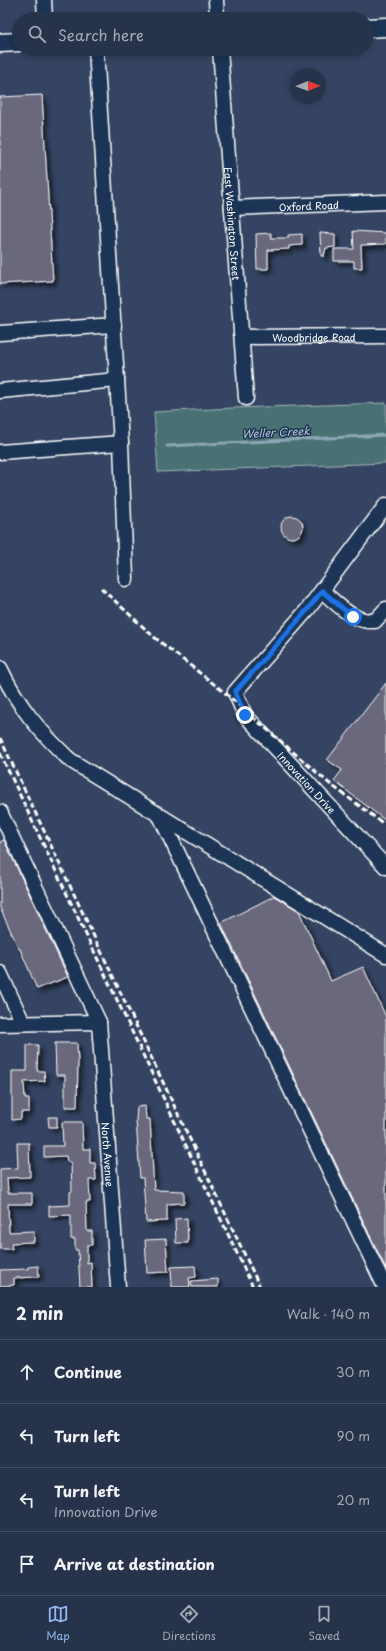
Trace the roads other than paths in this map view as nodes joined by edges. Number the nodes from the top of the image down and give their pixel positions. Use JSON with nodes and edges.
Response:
{"nodes":[{"id":1,"x":44,"y":0,"type":"edge"},
{"id":2,"x":216,"y":0,"type":"edge"},
{"id":3,"x":45,"y":12,"type":"edge"},
{"id":4,"x":217,"y":12,"type":"edge"},
{"id":5,"x":386,"y":27,"type":"edge"},
{"id":6,"x":374,"y":28,"type":"edge"},
{"id":7,"x":12,"y":42,"type":"edge"},
{"id":8,"x":0,"y":43,"type":"edge"},
{"id":9,"x":96,"y":56,"type":"edge"},
{"id":10,"x":221,"y":56,"type":"edge"},
{"id":11,"x":386,"y":202,"type":"edge"},
{"id":12,"x":232,"y":208,"type":"junction"},
{"id":13,"x":114,"y":325,"type":"junction"},
{"id":14,"x":0,"y":333,"type":"edge"},
{"id":15,"x":386,"y":336,"type":"edge"},
{"id":16,"x":242,"y":337,"type":"junction"},
{"id":17,"x":117,"y":380,"type":"junction"},
{"id":18,"x":0,"y":391,"type":"edge"},
{"id":19,"x":246,"y":398,"type":"dead end"},
{"id":20,"x":122,"y":443,"type":"junction"},
{"id":21,"x":0,"y":452,"type":"edge"},
{"id":22,"x":386,"y":505,"type":"edge"},
{"id":23,"x":126,"y":579,"type":"dead end"},
{"id":24,"x":322,"y":591,"type":"junction"},
{"id":25,"x":386,"y":609,"type":"edge"},
{"id":26,"x":0,"y":668,"type":"edge"},
{"id":27,"x":160,"y":816,"type":"junction"},
{"id":28,"x":2,"y":820,"type":"edge"},
{"id":29,"x":386,"y":867,"type":"edge"},
{"id":30,"x":386,"y":955,"type":"edge"},
{"id":31,"x":0,"y":973,"type":"edge"},
{"id":32,"x":99,"y":1022,"type":"junction"},
{"id":33,"x":23,"y":1023,"type":"junction"},
{"id":34,"x":0,"y":1024,"type":"edge"},
{"id":35,"x":118,"y":1287,"type":"edge"},
{"id":36,"x":385,"y":1287,"type":"edge"}],
"edges":[{"from":1,"to":3,"type":"street"},
{"from":2,"to":4,"type":"street"},
{"from":5,"to":6,"type":"main road"},
{"from":7,"to":8,"type":"main road"},
{"from":9,"to":13,"type":"street"},
{"from":10,"to":12,"type":"street","name":"East Washington Street"},
{"from":11,"to":12,"type":"street","name":"Oxford Road"},
{"from":12,"to":16,"type":"street","name":"East Washington Street"},
{"from":13,"to":14,"type":"street"},
{"from":13,"to":17,"type":"street"},
{"from":15,"to":16,"type":"street","name":"Woodbridge Road"},
{"from":16,"to":19,"type":"street","name":"East Washington Street"},
{"from":17,"to":18,"type":"street"},
{"from":17,"to":20,"type":"street"},
{"from":20,"to":21,"type":"street"},
{"from":20,"to":23,"type":"street"},
{"from":22,"to":24,"type":"street"},
{"from":24,"to":25,"type":"street"},
{"from":24,"to":29,"type":"street","name":"Innovation Drive"},
{"from":26,"to":27,"type":"street"},
{"from":27,"to":30,"type":"street"},
{"from":27,"to":36,"type":"street"},
{"from":28,"to":32,"type":"street"},
{"from":31,"to":33,"type":"street"},
{"from":32,"to":33,"type":"street"},
{"from":32,"to":35,"type":"street","name":"North Avenue"},
{"from":33,"to":34,"type":"street"}]}
